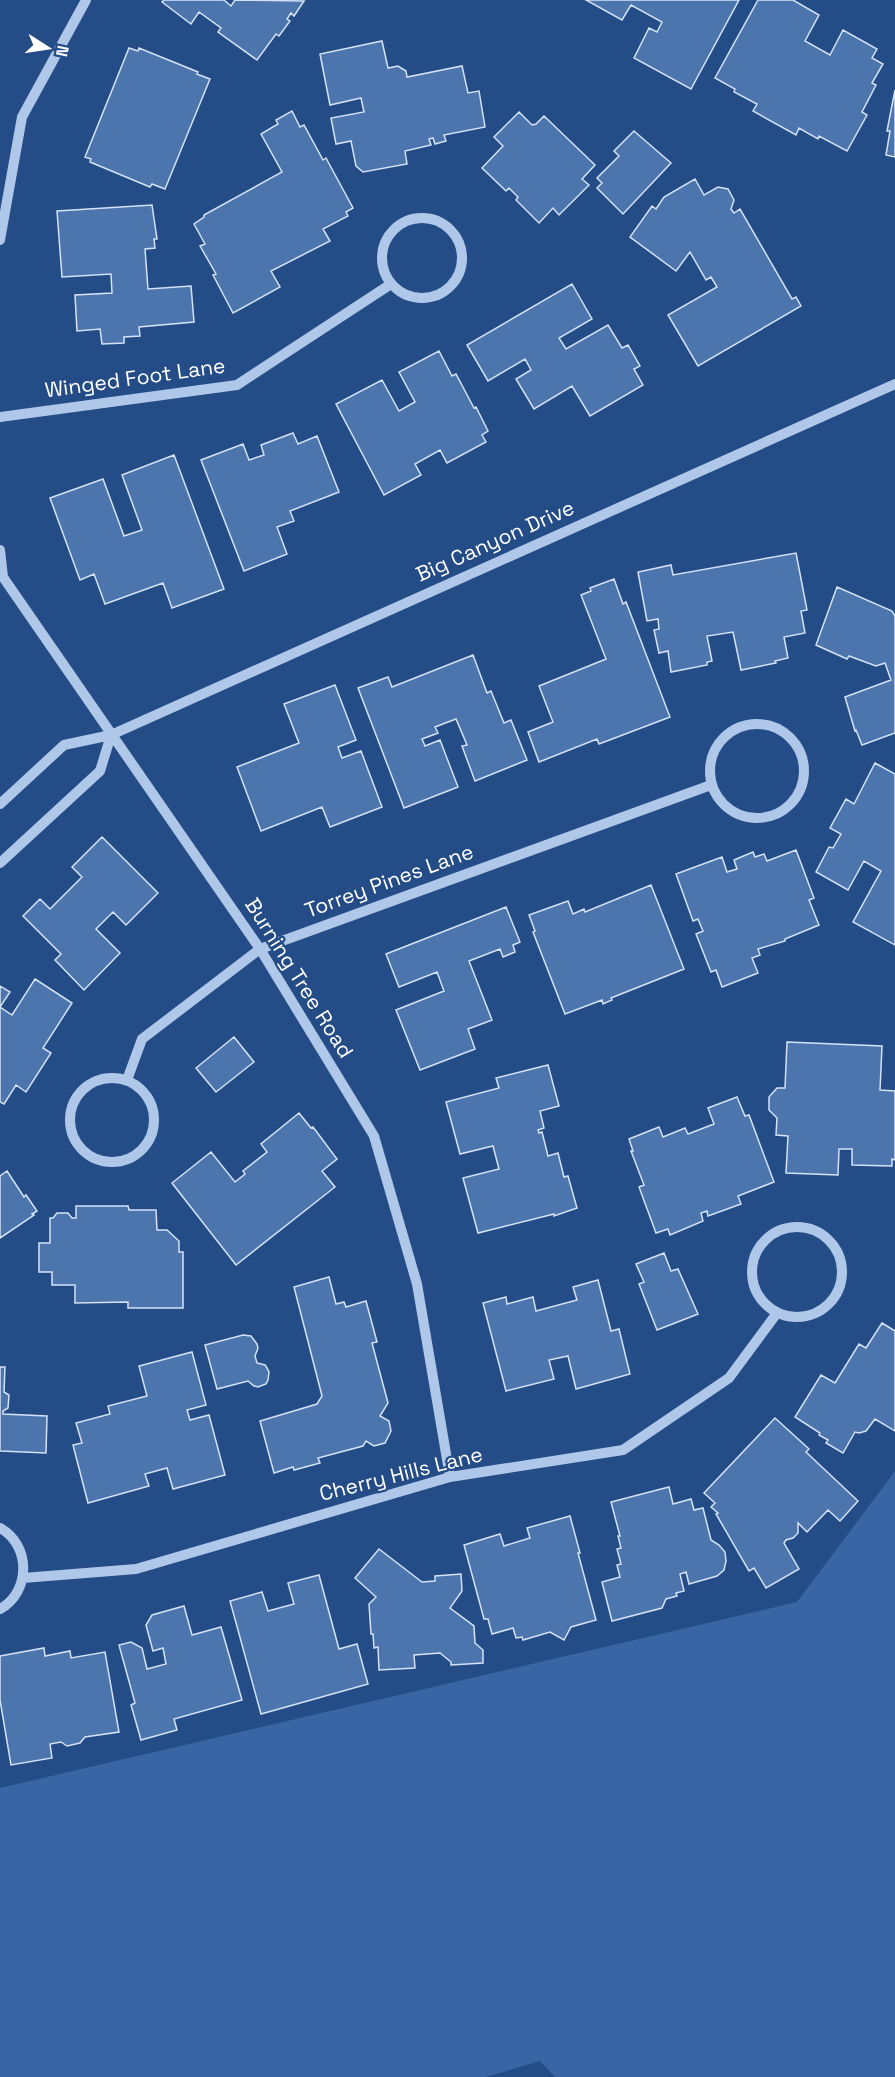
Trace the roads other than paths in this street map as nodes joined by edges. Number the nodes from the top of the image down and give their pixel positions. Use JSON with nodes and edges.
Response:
{"nodes":[{"id":1,"x":86,"y":0,"type":"edge"},
{"id":2,"x":0,"y":240,"type":"edge"},
{"id":3,"x":391,"y":284,"type":"junction"},
{"id":4,"x":895,"y":384,"type":"edge"},
{"id":5,"x":0,"y":417,"type":"edge"},
{"id":6,"x":0,"y":550,"type":"edge"},
{"id":7,"x":111,"y":735,"type":"junction"},
{"id":8,"x":711,"y":784,"type":"junction"},
{"id":9,"x":0,"y":804,"type":"edge"},
{"id":10,"x":0,"y":863,"type":"edge"},
{"id":11,"x":260,"y":949,"type":"junction"},
{"id":12,"x":127,"y":1080,"type":"junction"},
{"id":13,"x":777,"y":1313,"type":"junction"},
{"id":14,"x":450,"y":1478,"type":"junction"},
{"id":15,"x":0,"y":1528,"type":"edge"},
{"id":16,"x":23,"y":1578,"type":"junction"},
{"id":17,"x":0,"y":1609,"type":"edge"}],
"edges":[{"from":1,"to":2,"type":"street"},
{"from":3,"to":3,"type":"street"},
{"from":3,"to":5,"type":"street","name":"Winged Foot Lane"},
{"from":4,"to":7,"type":"street","name":"Big Canyon Drive"},
{"from":6,"to":7,"type":"street","name":"Burning Tree Road"},
{"from":7,"to":9,"type":"street","name":"Big Canyon Drive"},
{"from":7,"to":10,"type":"street"},
{"from":7,"to":11,"type":"street","name":"Burning Tree Road"},
{"from":8,"to":8,"type":"street"},
{"from":8,"to":11,"type":"street","name":"Torrey Pines Lane"},
{"from":11,"to":12,"type":"street","name":"Torrey Pines Lane"},
{"from":11,"to":14,"type":"street","name":"Burning Tree Road"},
{"from":12,"to":12,"type":"street"},
{"from":13,"to":13,"type":"street"},
{"from":13,"to":14,"type":"street","name":"Cherry Hills Lane"},
{"from":14,"to":16,"type":"street","name":"Cherry Hills Lane"},
{"from":15,"to":16,"type":"street"},
{"from":16,"to":17,"type":"street"}]}
